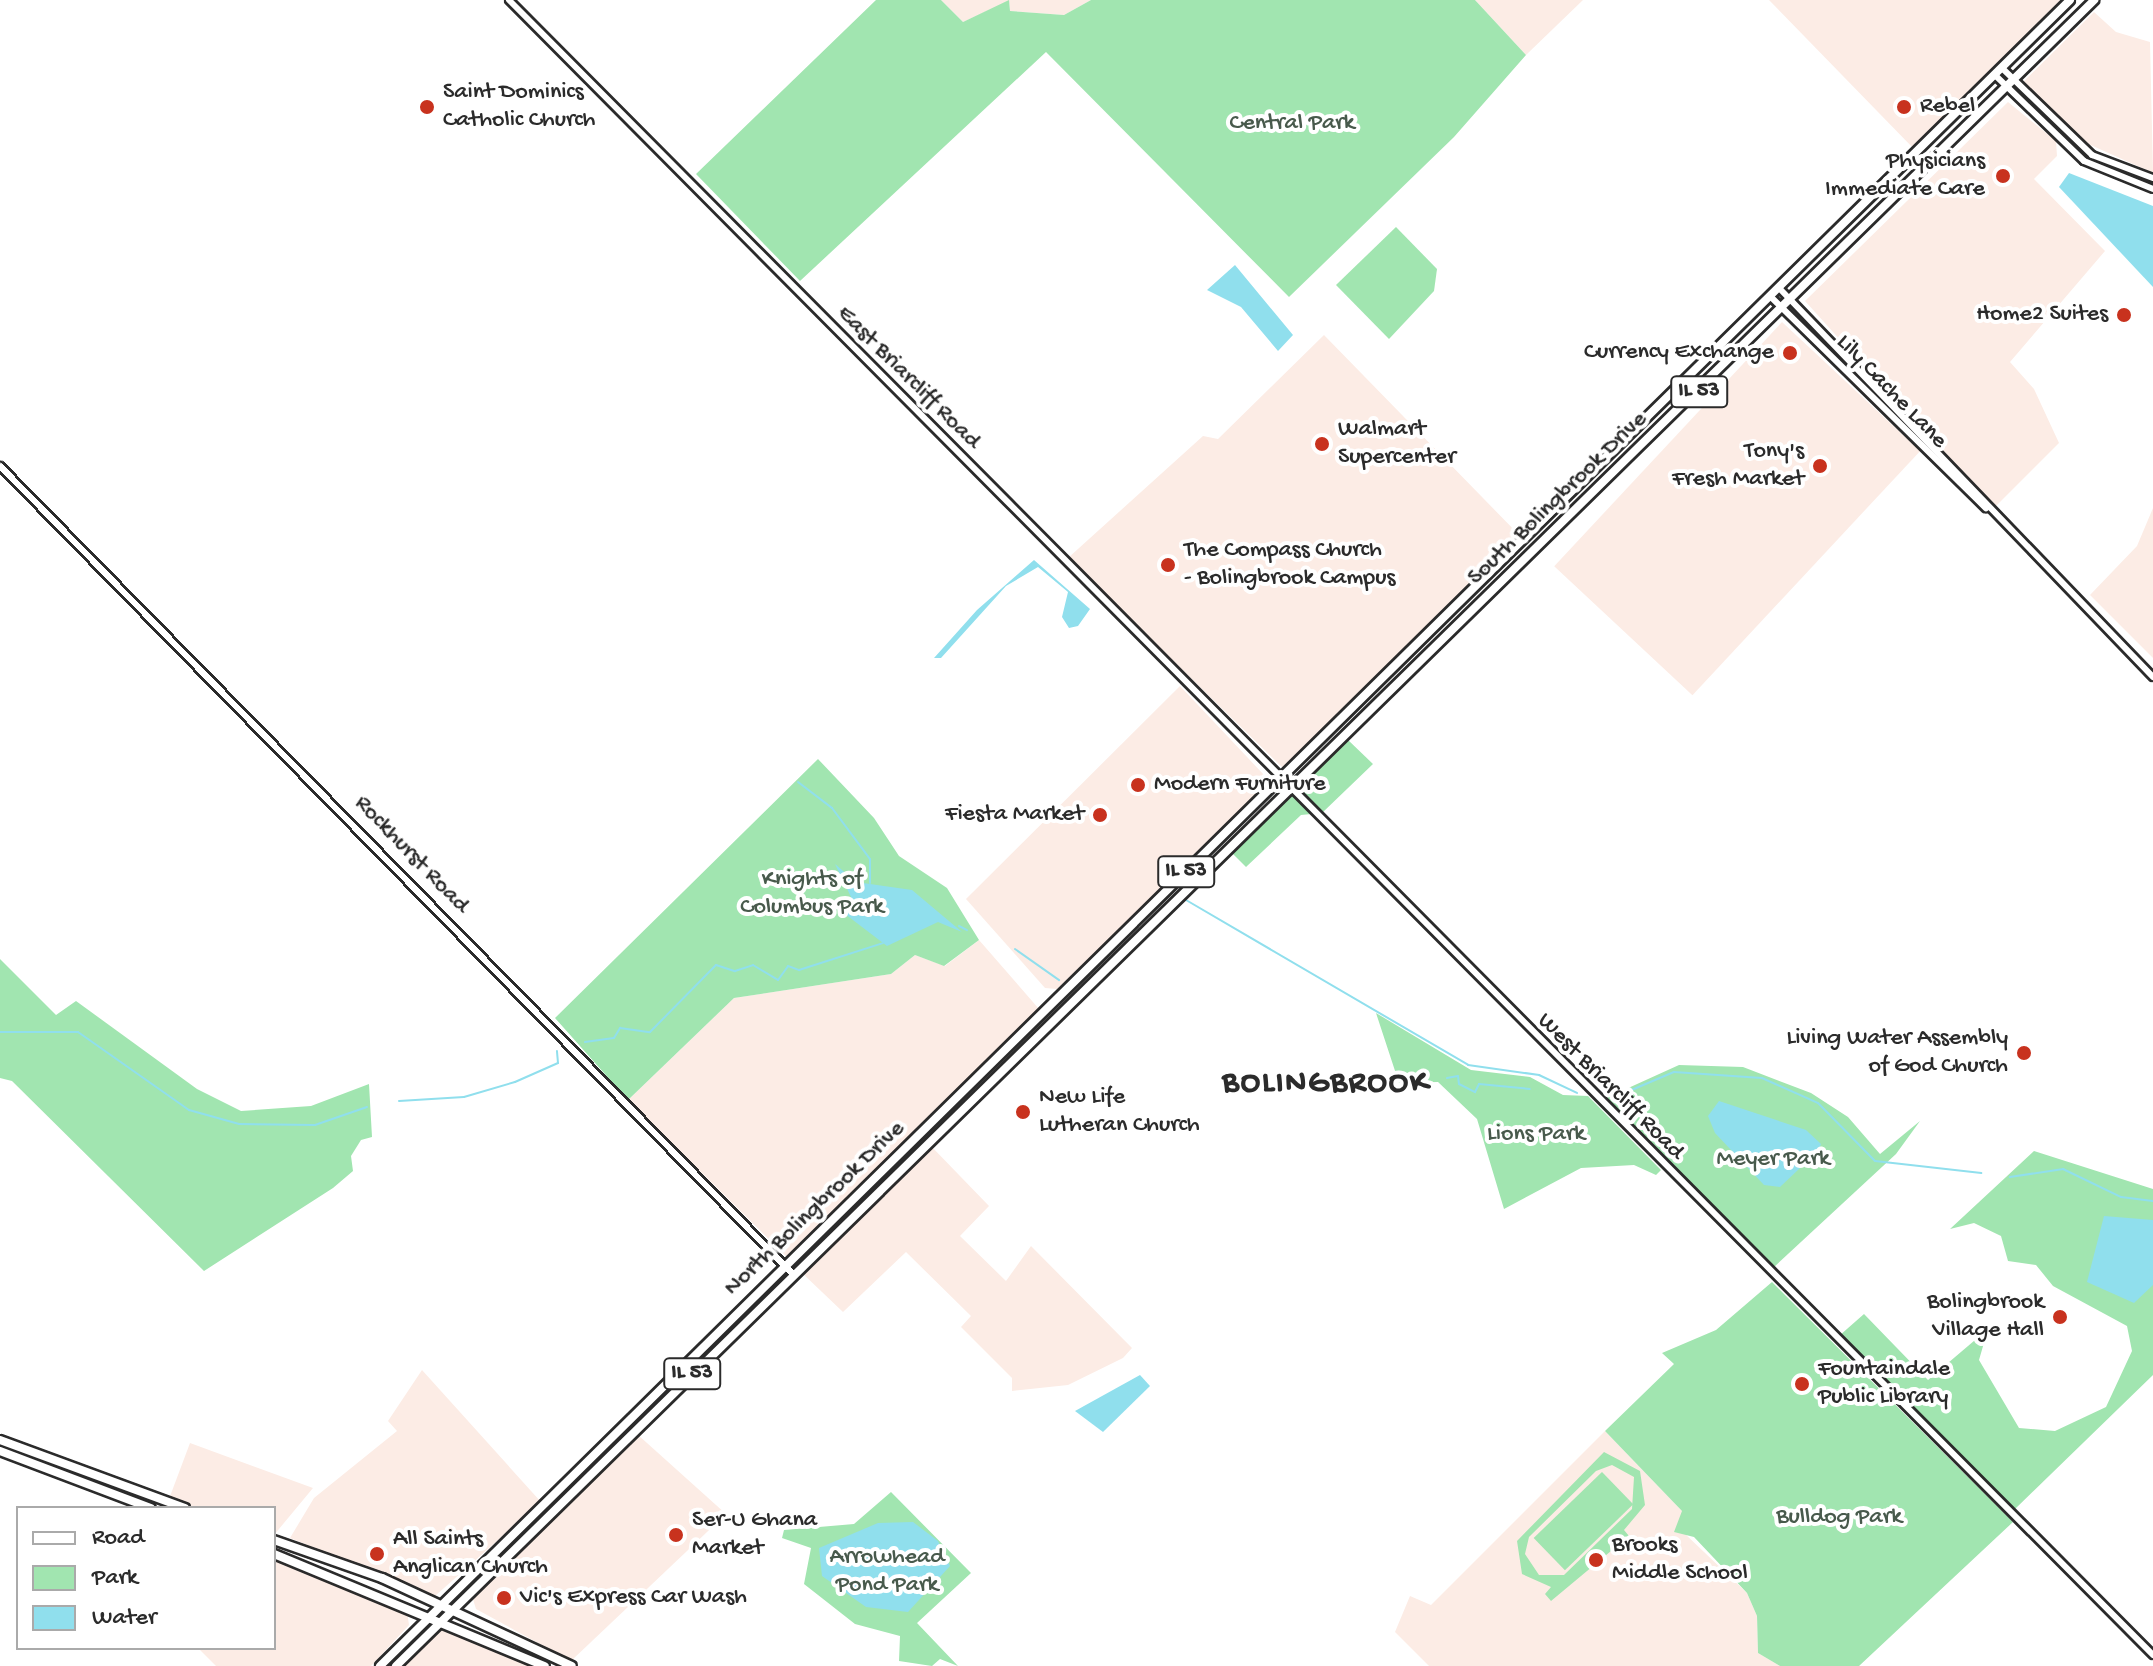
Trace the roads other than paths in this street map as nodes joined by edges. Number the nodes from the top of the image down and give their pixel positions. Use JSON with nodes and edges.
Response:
{"nodes":[{"id":1,"x":509,"y":0,"type":"edge"},
{"id":2,"x":2070,"y":0,"type":"edge"},
{"id":3,"x":2094,"y":0,"type":"edge"},
{"id":4,"x":1999,"y":73,"type":"junction"},
{"id":5,"x":2015,"y":81,"type":"junction"},
{"id":6,"x":2008,"y":88,"type":"junction"},
{"id":7,"x":2153,"y":178,"type":"edge"},
{"id":8,"x":2153,"y":189,"type":"edge"},
{"id":9,"x":1781,"y":290,"type":"junction"},
{"id":10,"x":1772,"y":298,"type":"junction"},
{"id":11,"x":1792,"y":302,"type":"junction"},
{"id":12,"x":1784,"y":310,"type":"junction"},
{"id":13,"x":0,"y":466,"type":"edge"},
{"id":14,"x":1986,"y":508,"type":"junction"},
{"id":15,"x":2153,"y":677,"type":"edge"},
{"id":16,"x":1279,"y":781,"type":"junction"},
{"id":17,"x":1287,"y":789,"type":"junction"},
{"id":18,"x":786,"y":1266,"type":"junction"},
{"id":19,"x":793,"y":1274,"type":"junction"},
{"id":20,"x":0,"y":1440,"type":"edge"},
{"id":21,"x":0,"y":1451,"type":"edge"},
{"id":22,"x":146,"y":1506,"type":"edge"},
{"id":23,"x":180,"y":1506,"type":"edge"},
{"id":24,"x":276,"y":1541,"type":"edge"},
{"id":25,"x":276,"y":1555,"type":"edge"},
{"id":26,"x":441,"y":1605,"type":"junction"},
{"id":27,"x":453,"y":1610,"type":"junction"},
{"id":28,"x":432,"y":1613,"type":"junction"},
{"id":29,"x":444,"y":1618,"type":"junction"},
{"id":30,"x":2153,"y":1655,"type":"edge"},
{"id":31,"x":380,"y":1666,"type":"edge"},
{"id":32,"x":396,"y":1666,"type":"edge"},
{"id":33,"x":545,"y":1666,"type":"edge"},
{"id":34,"x":572,"y":1666,"type":"edge"}],
"edges":[{"from":1,"to":16,"type":"street","name":"East Briarcliff Road"},
{"from":2,"to":4,"type":"main road","name":"South Bolingbrook Drive","number":"IL 53"},
{"from":3,"to":5,"type":"main road","name":"South Bolingbrook Drive","number":"IL 53"},
{"from":4,"to":5,"type":"street"},
{"from":4,"to":6,"type":"street"},
{"from":4,"to":9,"type":"main road","name":"South Bolingbrook Drive","number":"IL 53"},
{"from":5,"to":6,"type":"main road","name":"South Bolingbrook Drive","number":"IL 53"},
{"from":5,"to":7,"type":"street"},
{"from":6,"to":8,"type":"street"},
{"from":6,"to":11,"type":"main road","name":"South Bolingbrook Drive","number":"IL 53"},
{"from":9,"to":10,"type":"main road","name":"South Bolingbrook Drive","number":"IL 53"},
{"from":9,"to":11,"type":"street","name":"Lily Cache Lane"},
{"from":10,"to":12,"type":"street","name":"Lily Cache Lane"},
{"from":10,"to":16,"type":"main road","name":"South Bolingbrook Drive","number":"IL 53"},
{"from":11,"to":12,"type":"main road","name":"South Bolingbrook Drive","number":"IL 53"},
{"from":11,"to":14,"type":"street","name":"Lily Cache Lane"},
{"from":12,"to":14,"type":"street","name":"Lily Cache Lane"},
{"from":12,"to":17,"type":"main road","name":"South Bolingbrook Drive","number":"IL 53"},
{"from":13,"to":18,"type":"street","name":"Rockhurst Road"},
{"from":14,"to":15,"type":"street","name":"Lily Cache Lane"},
{"from":16,"to":17,"type":"street","name":"West Briarcliff Road"},
{"from":16,"to":18,"type":"main road","name":"North Bolingbrook Drive","number":"IL 53"},
{"from":17,"to":19,"type":"main road","name":"North Bolingbrook Drive","number":"IL 53"},
{"from":17,"to":30,"type":"street","name":"West Briarcliff Road"},
{"from":18,"to":19,"type":"street","name":"Rockhurst Road"},
{"from":18,"to":26,"type":"main road","name":"North Bolingbrook Drive","number":"IL 53"},
{"from":19,"to":27,"type":"main road","name":"North Bolingbrook Drive","number":"IL 53"},
{"from":20,"to":23,"type":"main road"},
{"from":21,"to":22,"type":"main road"},
{"from":24,"to":26,"type":"main road"},
{"from":25,"to":28,"type":"main road"},
{"from":26,"to":27,"type":"main road"},
{"from":26,"to":28,"type":"main road","name":"North Bolingbrook Drive","number":"IL 53"},
{"from":27,"to":29,"type":"main road","name":"North Bolingbrook Drive","number":"IL 53"},
{"from":27,"to":34,"type":"main road"},
{"from":28,"to":29,"type":"main road"},
{"from":28,"to":31,"type":"main road","name":"North Bolingbrook Drive","number":"IL 53"},
{"from":29,"to":32,"type":"main road","name":"North Bolingbrook Drive","number":"IL 53"},
{"from":29,"to":33,"type":"main road"}]}
